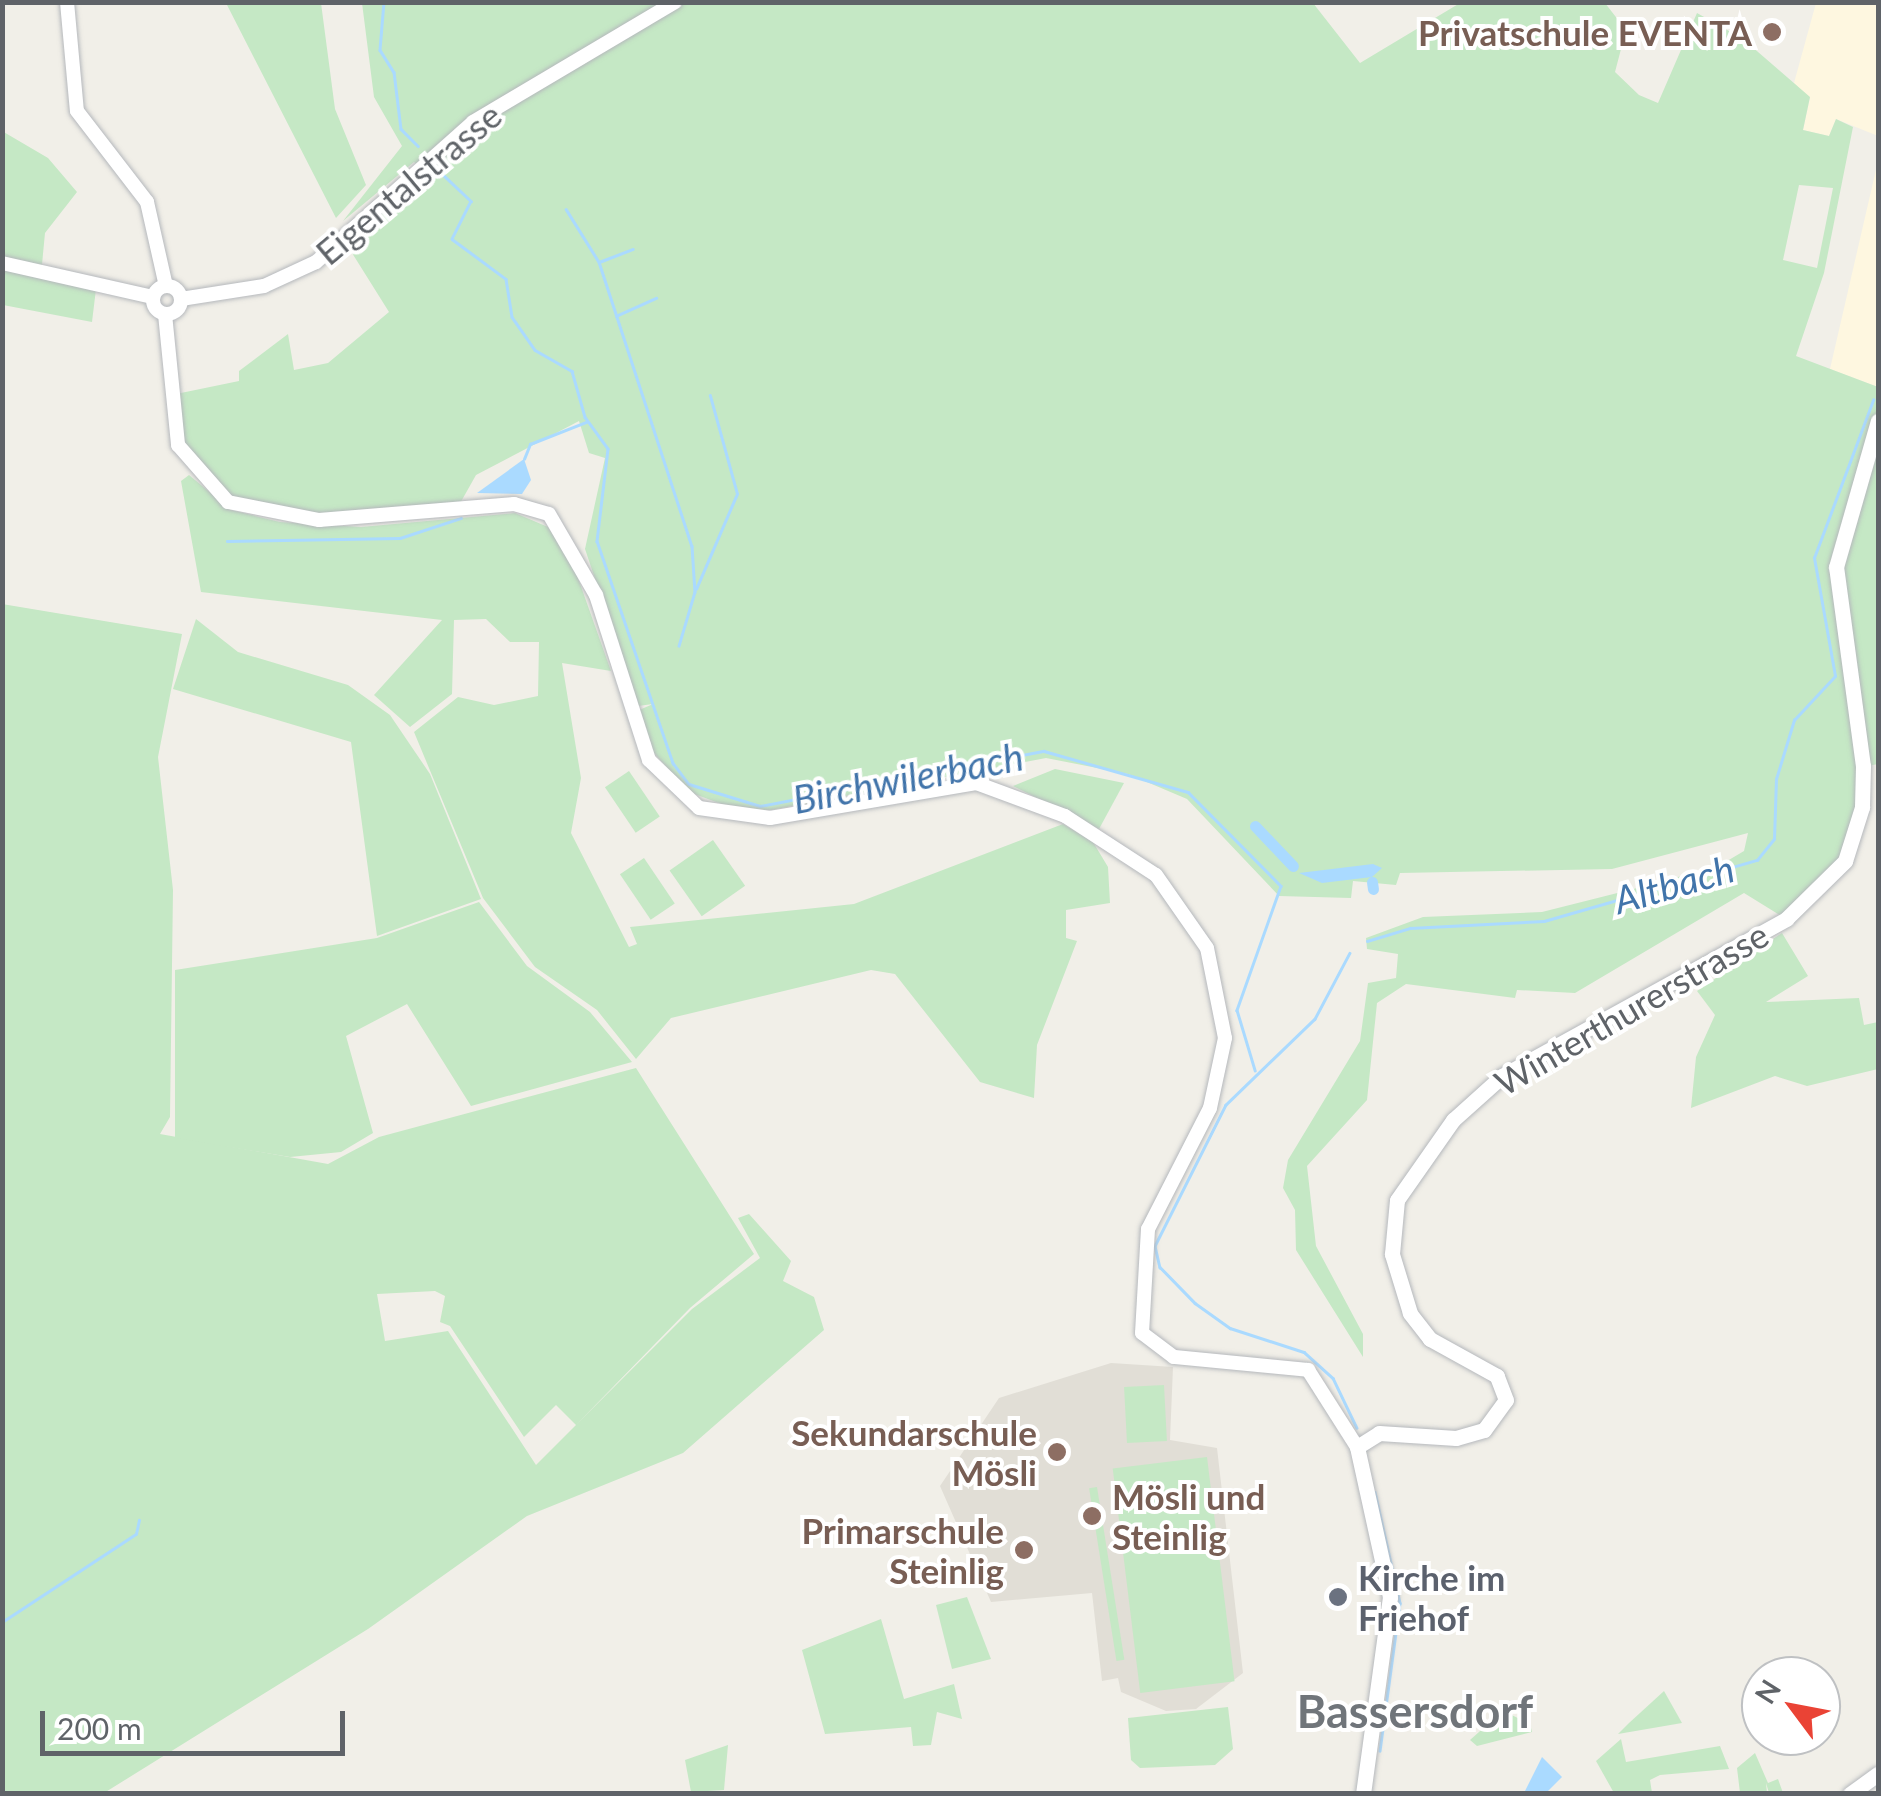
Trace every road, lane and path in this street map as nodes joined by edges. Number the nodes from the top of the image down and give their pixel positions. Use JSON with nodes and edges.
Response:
{"nodes":[{"id":1,"x":67,"y":2,"type":"edge"},
{"id":2,"x":675,"y":2,"type":"edge"},
{"id":3,"x":2,"y":263,"type":"edge"},
{"id":4,"x":166,"y":286,"type":"junction"},
{"id":5,"x":153,"y":297,"type":"junction"},
{"id":6,"x":181,"y":299,"type":"junction"},
{"id":7,"x":165,"y":314,"type":"junction"},
{"id":8,"x":1878,"y":421,"type":"edge"},
{"id":9,"x":1357,"y":1447,"type":"junction"},
{"id":10,"x":1878,"y":1774,"type":"edge"},
{"id":11,"x":1363,"y":1794,"type":"edge"},
{"id":12,"x":1850,"y":1794,"type":"edge"}],
"edges":[{"from":1,"to":4,"type":"street"},
{"from":2,"to":6,"type":"street","name":"Eigentalstrasse"},
{"from":3,"to":5,"type":"street"},
{"from":4,"to":5,"type":"street"},
{"from":4,"to":6,"type":"street"},
{"from":5,"to":7,"type":"street"},
{"from":6,"to":7,"type":"street"},
{"from":7,"to":9,"type":"street"},
{"from":8,"to":9,"type":"main road","name":"Winterthurerstrasse"},
{"from":9,"to":11,"type":"main road"},
{"from":10,"to":12,"type":"main road"}]}
